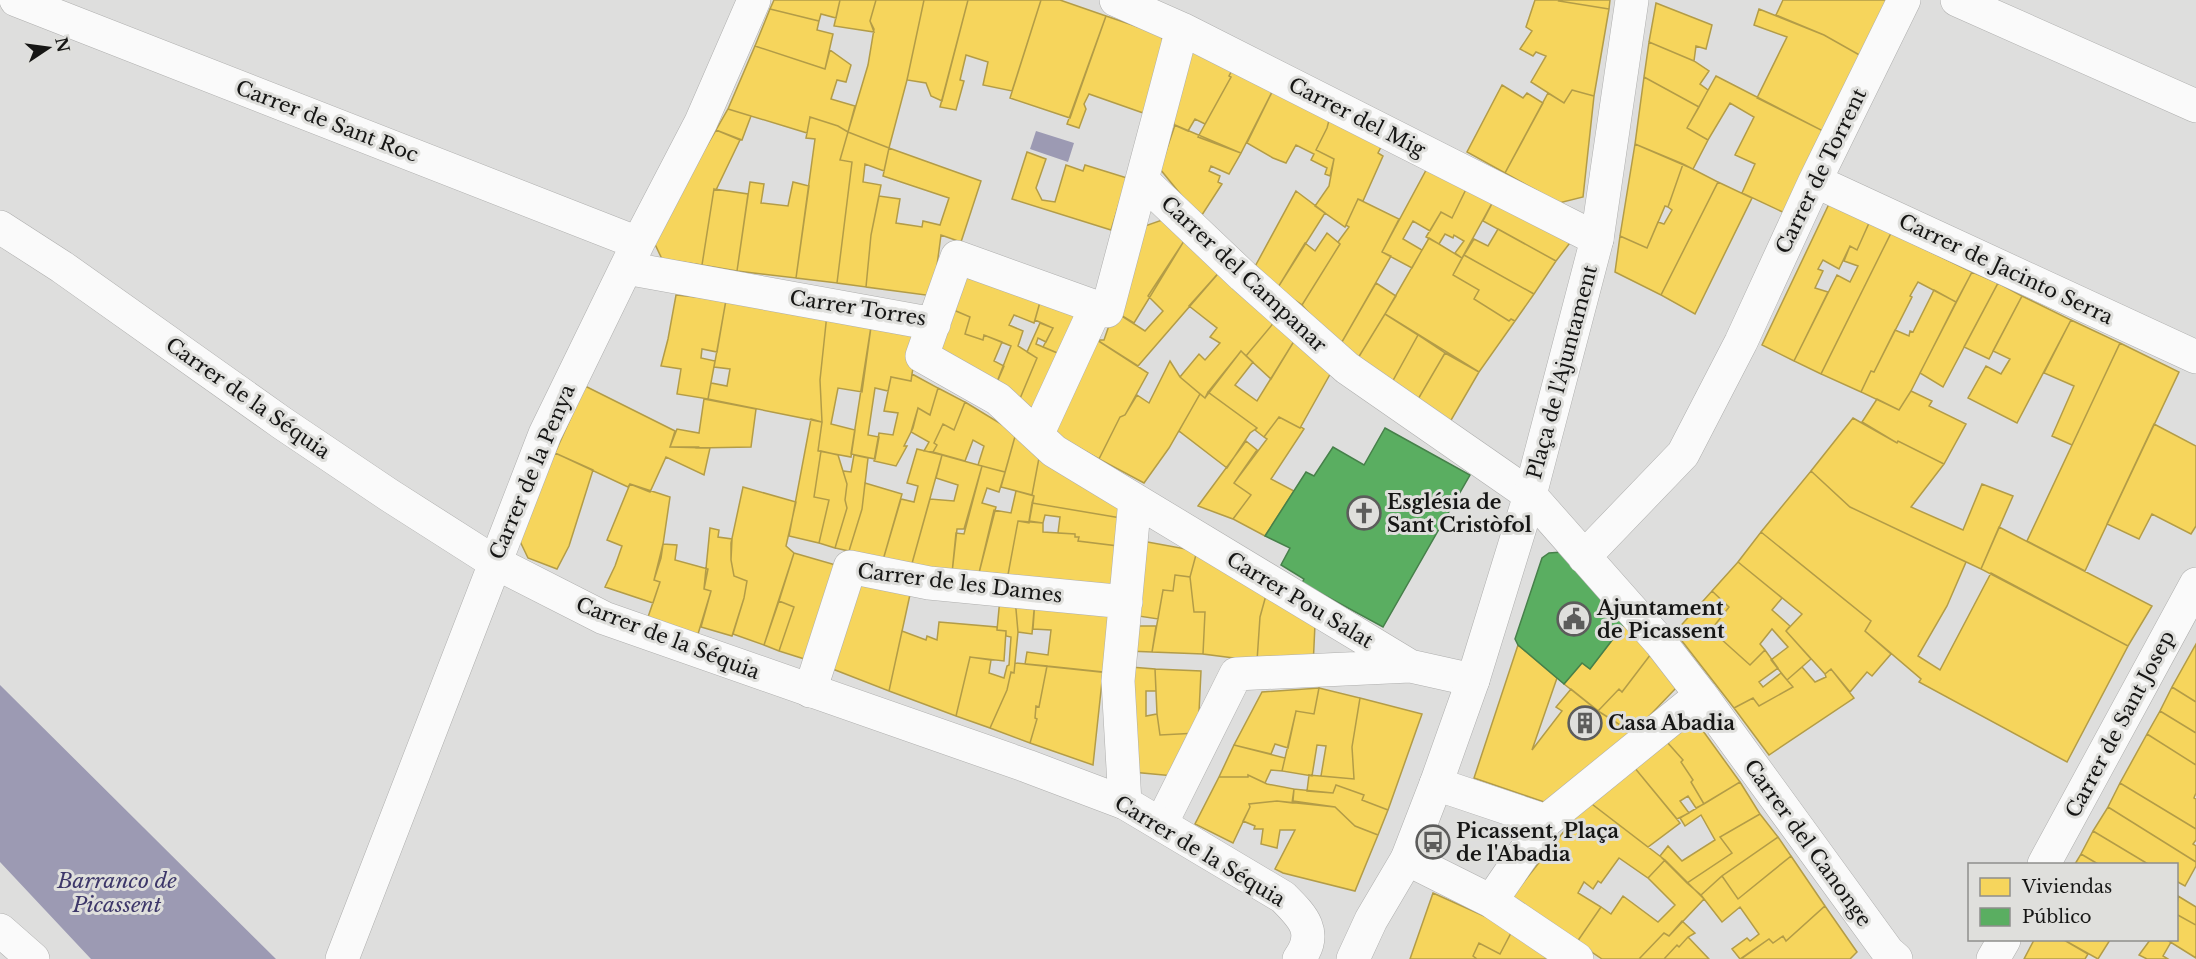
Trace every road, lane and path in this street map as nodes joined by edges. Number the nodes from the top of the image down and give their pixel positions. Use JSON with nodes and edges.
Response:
{"nodes":[{"id":1,"x":16,"y":0,"type":"edge"},
{"id":2,"x":754,"y":0,"type":"edge"},
{"id":3,"x":1116,"y":0,"type":"edge"},
{"id":4,"x":1632,"y":0,"type":"edge"},
{"id":5,"x":1904,"y":0,"type":"edge"},
{"id":6,"x":1957,"y":0,"type":"edge"},
{"id":7,"x":1182,"y":29,"type":"junction"},
{"id":8,"x":2196,"y":106,"type":"edge"},
{"id":9,"x":1142,"y":180,"type":"junction"},
{"id":10,"x":1815,"y":181,"type":"junction"},
{"id":11,"x":0,"y":227,"type":"edge"},
{"id":12,"x":1597,"y":239,"type":"junction"},
{"id":13,"x":632,"y":255,"type":"junction"},
{"id":14,"x":1096,"y":306,"type":"junction"},
{"id":15,"x":934,"y":324,"type":"junction"},
{"id":16,"x":2196,"y":357,"type":"edge"},
{"id":17,"x":1037,"y":435,"type":"junction"},
{"id":18,"x":1530,"y":495,"type":"junction"},
{"id":19,"x":1135,"y":500,"type":"junction"},
{"id":20,"x":1584,"y":557,"type":"junction"},
{"id":21,"x":494,"y":561,"type":"junction"},
{"id":22,"x":2196,"y":584,"type":"edge"},
{"id":23,"x":1126,"y":602,"type":"junction"},
{"id":24,"x":1660,"y":642,"type":"joint"},
{"id":25,"x":1410,"y":666,"type":"junction"},
{"id":26,"x":1473,"y":680,"type":"junction"},
{"id":27,"x":810,"y":691,"type":"junction"},
{"id":28,"x":1701,"y":695,"type":"junction"},
{"id":29,"x":1436,"y":784,"type":"junction"},
{"id":30,"x":1125,"y":803,"type":"junction"},
{"id":31,"x":1546,"y":821,"type":"junction"},
{"id":32,"x":1161,"y":824,"type":"junction"},
{"id":33,"x":1407,"y":859,"type":"junction"},
{"id":34,"x":2045,"y":863,"type":"edge"},
{"id":35,"x":1491,"y":901,"type":"junction"},
{"id":36,"x":0,"y":930,"type":"edge"},
{"id":37,"x":2003,"y":941,"type":"edge"},
{"id":38,"x":1303,"y":946,"type":"edge"},
{"id":39,"x":33,"y":959,"type":"edge"},
{"id":40,"x":342,"y":959,"type":"edge"},
{"id":41,"x":1353,"y":959,"type":"edge"},
{"id":42,"x":1577,"y":959,"type":"edge"},
{"id":43,"x":1896,"y":959,"type":"edge"},
{"id":44,"x":1993,"y":959,"type":"edge"}],
"edges":[{"from":1,"to":13,"type":"street","name":"Carrer de Sant Roc"},
{"from":2,"to":13,"type":"street","name":"Carrer de la Penya"},
{"from":3,"to":7,"type":"street","name":"Carrer del Mig"},
{"from":4,"to":12,"type":"street","name":"Plaça de l'Ajuntament"},
{"from":5,"to":10,"type":"street","name":"Carrer de Torrent"},
{"from":6,"to":8,"type":"street"},
{"from":7,"to":9,"type":"street"},
{"from":7,"to":12,"type":"street","name":"Carrer del Mig"},
{"from":9,"to":14,"type":"street"},
{"from":9,"to":18,"type":"street","name":"Carrer del Campanar"},
{"from":10,"to":16,"type":"street","name":"Carrer de Jacinto Serra"},
{"from":10,"to":20,"type":"street","name":"Carrer de Torrent"},
{"from":11,"to":21,"type":"street","name":"Carrer de la Séquia"},
{"from":12,"to":18,"type":"street","name":"Plaça de l'Ajuntament"},
{"from":13,"to":15,"type":"street","name":"Carrer Torres"},
{"from":13,"to":21,"type":"street","name":"Carrer de la Penya"},
{"from":14,"to":15,"type":"street","name":"Carrer Torres"},
{"from":14,"to":17,"type":"street"},
{"from":15,"to":17,"type":"street","name":"Carrer Pou Salat"},
{"from":17,"to":19,"type":"street","name":"Carrer Pou Salat"},
{"from":18,"to":20,"type":"street","name":"Plaça de l'Ajuntament"},
{"from":18,"to":26,"type":"street"},
{"from":19,"to":23,"type":"street"},
{"from":19,"to":25,"type":"street","name":"Carrer Pou Salat"},
{"from":20,"to":24,"type":"street","name":"Plaça de l'Ajuntament"},
{"from":21,"to":27,"type":"street","name":"Carrer de la Séquia"},
{"from":21,"to":40,"type":"street","name":"Carrer de la Penya"},
{"from":22,"to":34,"type":"street","name":"Carrer de Sant Josep"},
{"from":23,"to":27,"type":"street","name":"Carrer de les Dames"},
{"from":23,"to":30,"type":"street"},
{"from":24,"to":28,"type":"street","name":"Carrer del Canonge"},
{"from":25,"to":26,"type":"street","name":"Carrer Pou Salat"},
{"from":25,"to":32,"type":"street"},
{"from":26,"to":29,"type":"street"},
{"from":27,"to":30,"type":"street","name":"Carrer de la Séquia"},
{"from":28,"to":31,"type":"street"},
{"from":28,"to":43,"type":"street","name":"Carrer del Canonge"},
{"from":29,"to":31,"type":"street"},
{"from":29,"to":33,"type":"street"},
{"from":30,"to":32,"type":"street","name":"Carrer de la Séquia"},
{"from":31,"to":35,"type":"street"},
{"from":32,"to":38,"type":"street","name":"Carrer de la Séquia"},
{"from":33,"to":35,"type":"street"},
{"from":33,"to":41,"type":"street"},
{"from":35,"to":42,"type":"street"},
{"from":36,"to":39,"type":"street"},
{"from":37,"to":44,"type":"street"}]}
